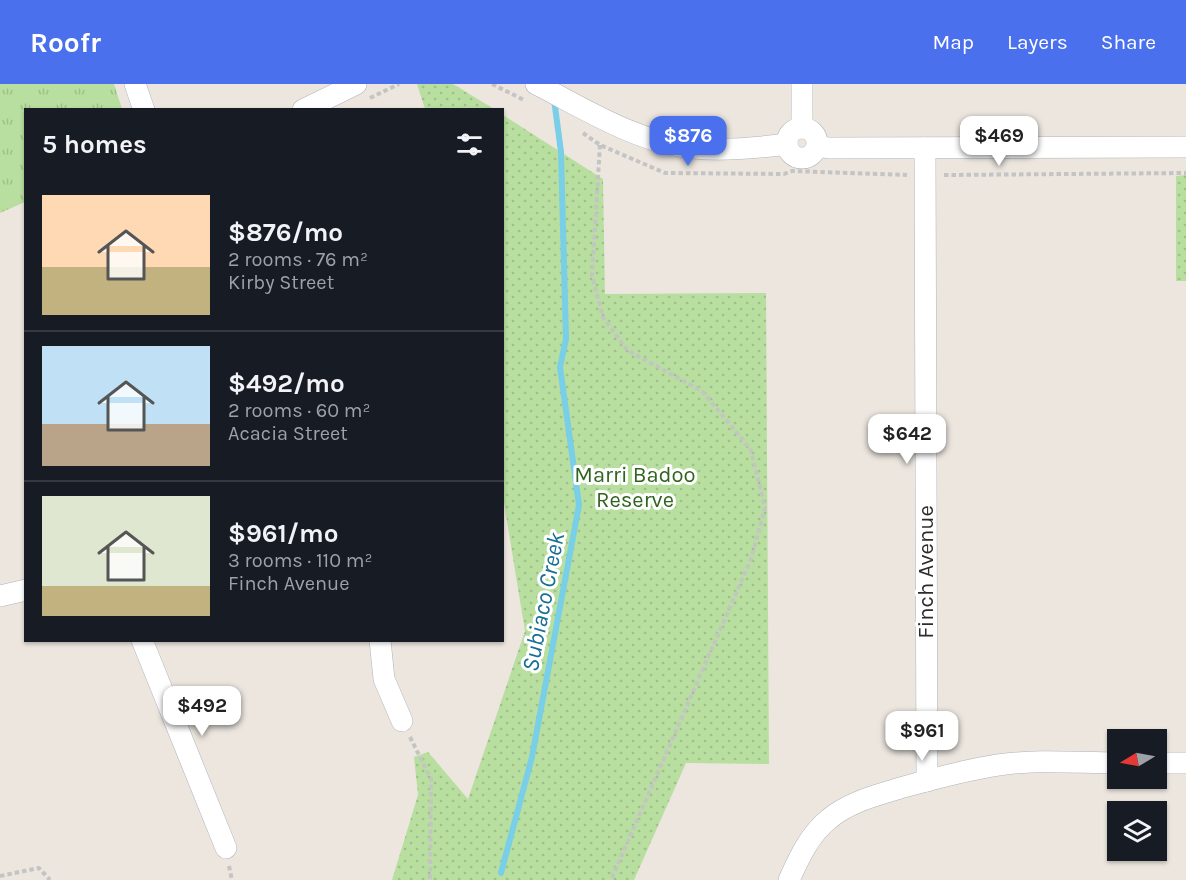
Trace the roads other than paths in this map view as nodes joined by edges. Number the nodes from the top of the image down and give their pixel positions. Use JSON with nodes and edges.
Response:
{"nodes":[{"id":1,"x":135,"y":84,"type":"edge"},
{"id":2,"x":356,"y":84,"type":"edge"},
{"id":3,"x":536,"y":84,"type":"edge"},
{"id":4,"x":802,"y":84,"type":"edge"},
{"id":5,"x":143,"y":108,"type":"edge"},
{"id":6,"x":307,"y":108,"type":"edge"},
{"id":7,"x":802,"y":128,"type":"junction"},
{"id":8,"x":787,"y":144,"type":"junction"},
{"id":9,"x":817,"y":146,"type":"junction"},
{"id":10,"x":1186,"y":147,"type":"edge"},
{"id":11,"x":925,"y":148,"type":"junction"},
{"id":12,"x":24,"y":590,"type":"edge"},
{"id":13,"x":0,"y":596,"type":"edge"},
{"id":14,"x":143,"y":642,"type":"edge"},
{"id":15,"x":380,"y":642,"type":"edge"},
{"id":16,"x":402,"y":721,"type":"road end"},
{"id":17,"x":1107,"y":763,"type":"edge"},
{"id":18,"x":1167,"y":763,"type":"edge"},
{"id":19,"x":1186,"y":763,"type":"edge"},
{"id":20,"x":927,"y":781,"type":"junction"},
{"id":21,"x":226,"y":848,"type":"dead end"},
{"id":22,"x":789,"y":880,"type":"edge"}],
"edges":[{"from":1,"to":5,"type":"street"},
{"from":2,"to":6,"type":"street"},
{"from":3,"to":8,"type":"street"},
{"from":4,"to":7,"type":"street"},
{"from":7,"to":8,"type":"street"},
{"from":7,"to":9,"type":"street"},
{"from":8,"to":9,"type":"street"},
{"from":9,"to":11,"type":"street"},
{"from":10,"to":11,"type":"street"},
{"from":11,"to":20,"type":"street","name":"Finch Avenue"},
{"from":12,"to":13,"type":"street"},
{"from":14,"to":21,"type":"street"},
{"from":15,"to":16,"type":"street"},
{"from":17,"to":20,"type":"street"},
{"from":18,"to":19,"type":"street"},
{"from":20,"to":22,"type":"street"}]}
